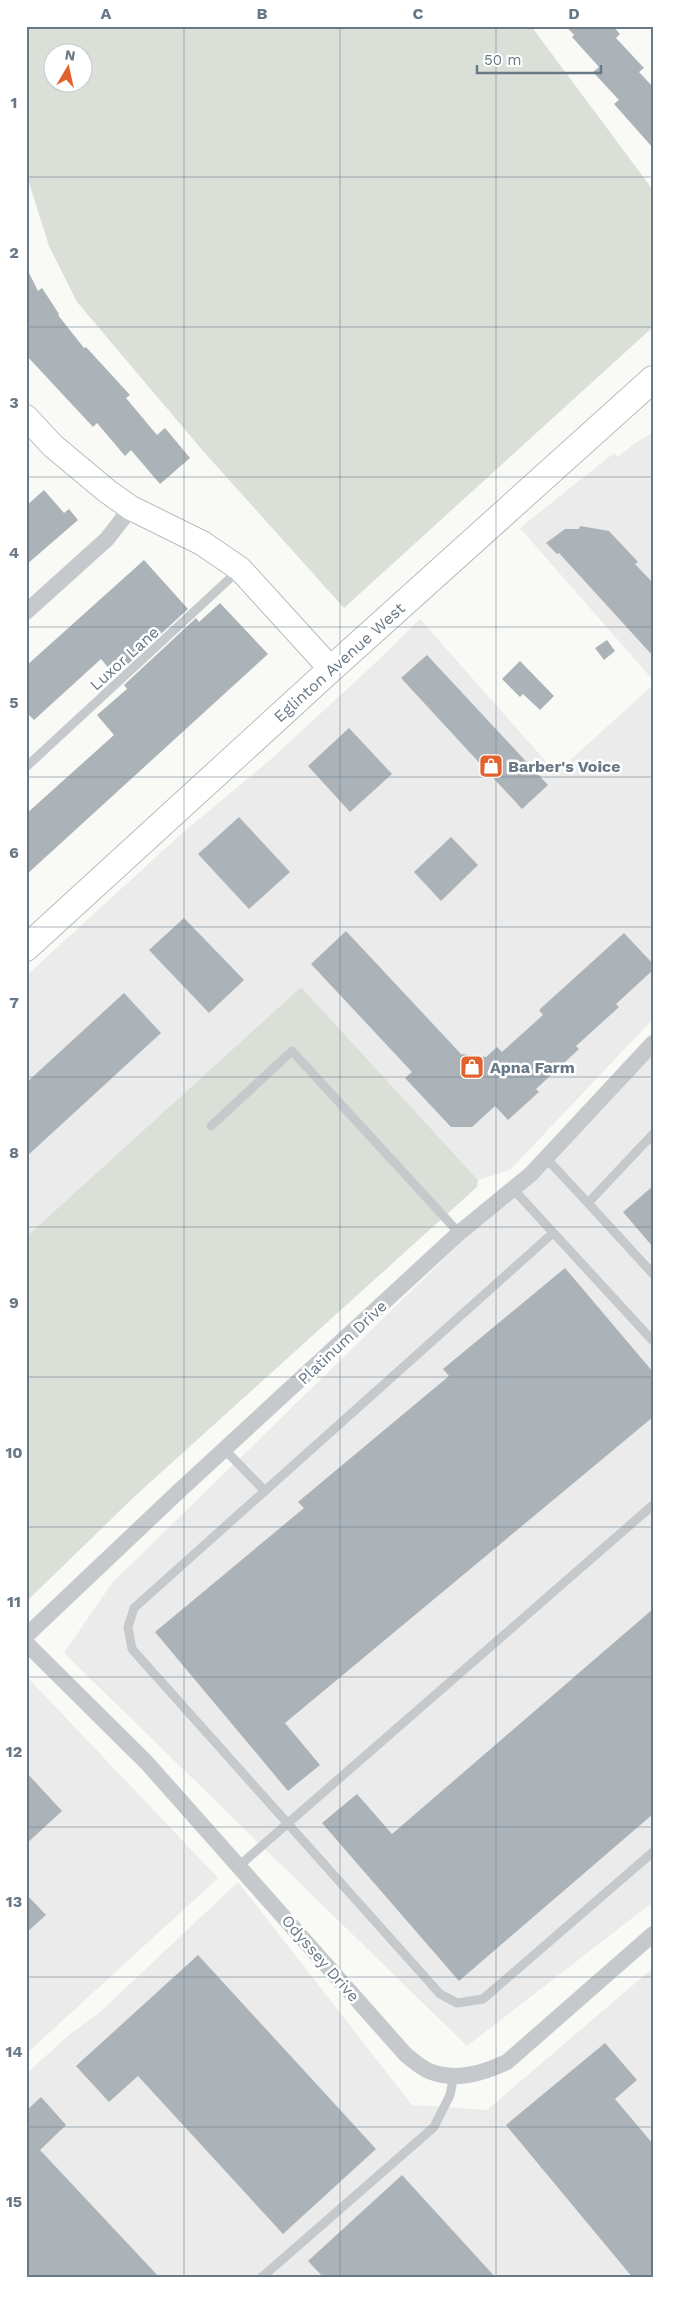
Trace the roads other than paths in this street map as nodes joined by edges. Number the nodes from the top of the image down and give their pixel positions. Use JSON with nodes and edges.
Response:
{"nodes":[{"id":1,"x":652,"y":380,"type":"edge"},
{"id":2,"x":26,"y":418,"type":"edge"},
{"id":3,"x":131,"y":508,"type":"junction"},
{"id":4,"x":240,"y":569,"type":"junction"},
{"id":5,"x":26,"y":612,"type":"edge"},
{"id":6,"x":331,"y":669,"type":"junction"},
{"id":7,"x":26,"y":767,"type":"edge"},
{"id":8,"x":26,"y":948,"type":"edge"},
{"id":9,"x":653,"y":1043,"type":"edge"},
{"id":10,"x":211,"y":1126,"type":"dead end"},
{"id":11,"x":653,"y":1134,"type":"edge"},
{"id":12,"x":546,"y":1158,"type":"junction"},
{"id":13,"x":514,"y":1190,"type":"junction"},
{"id":14,"x":588,"y":1203,"type":"junction"},
{"id":15,"x":459,"y":1233,"type":"junction"},
{"id":16,"x":553,"y":1233,"type":"junction"},
{"id":17,"x":653,"y":1274,"type":"edge"},
{"id":18,"x":653,"y":1341,"type":"edge"},
{"id":19,"x":225,"y":1450,"type":"junction"},
{"id":20,"x":265,"y":1492,"type":"junction"},
{"id":21,"x":653,"y":1505,"type":"edge"},
{"id":22,"x":26,"y":1636,"type":"edge"},
{"id":23,"x":26,"y":1643,"type":"edge"},
{"id":24,"x":286,"y":1822,"type":"junction"},
{"id":25,"x":653,"y":1852,"type":"edge"},
{"id":26,"x":240,"y":1865,"type":"junction"},
{"id":27,"x":653,"y":1934,"type":"edge"},
{"id":28,"x":454,"y":2075,"type":"junction"},
{"id":29,"x":262,"y":2278,"type":"edge"}],
"edges":[{"from":1,"to":6,"type":"main road","name":"Eglinton Avenue West"},
{"from":2,"to":3,"type":"street"},
{"from":3,"to":4,"type":"street"},
{"from":3,"to":5,"type":"street"},
{"from":4,"to":6,"type":"street"},
{"from":4,"to":7,"type":"lane","name":"Luxor Lane"},
{"from":6,"to":8,"type":"main road","name":"Eglinton Avenue West"},
{"from":9,"to":12,"type":"street","name":"Platinum Drive"},
{"from":10,"to":15,"type":"lane"},
{"from":11,"to":14,"type":"lane"},
{"from":12,"to":13,"type":"street","name":"Platinum Drive"},
{"from":12,"to":14,"type":"lane"},
{"from":13,"to":15,"type":"street","name":"Platinum Drive"},
{"from":13,"to":16,"type":"lane"},
{"from":14,"to":17,"type":"lane"},
{"from":15,"to":19,"type":"street","name":"Platinum Drive"},
{"from":16,"to":18,"type":"lane"},
{"from":16,"to":20,"type":"lane"},
{"from":19,"to":20,"type":"lane"},
{"from":19,"to":22,"type":"street","name":"Platinum Drive"},
{"from":20,"to":24,"type":"lane"},
{"from":21,"to":24,"type":"lane"},
{"from":23,"to":26,"type":"street","name":"Odyssey Drive"},
{"from":24,"to":25,"type":"lane"},
{"from":24,"to":26,"type":"lane"},
{"from":26,"to":28,"type":"street","name":"Odyssey Drive"},
{"from":27,"to":28,"type":"street","name":"Odyssey Drive"},
{"from":28,"to":29,"type":"lane"}]}
